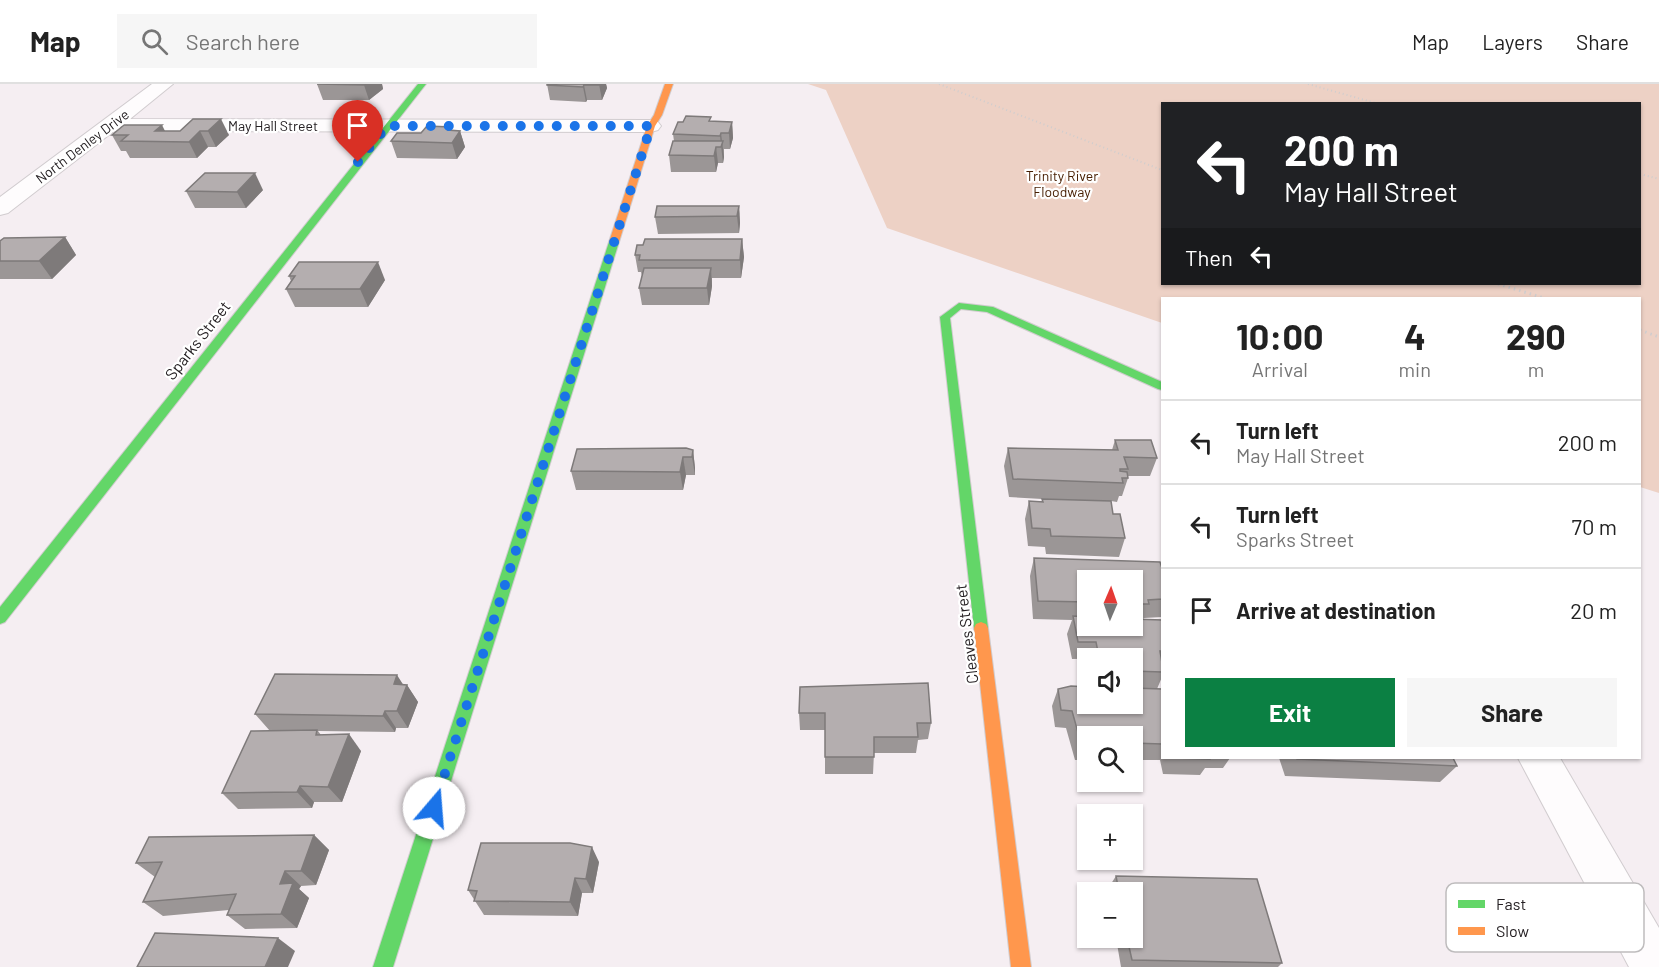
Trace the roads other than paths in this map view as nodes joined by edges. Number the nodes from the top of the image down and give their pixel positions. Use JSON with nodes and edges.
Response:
{"nodes":[{"id":1,"x":164,"y":84,"type":"edge"},
{"id":2,"x":422,"y":84,"type":"edge"},
{"id":3,"x":669,"y":84,"type":"edge"},
{"id":4,"x":110,"y":125,"type":"junction"},
{"id":5,"x":387,"y":126,"type":"junction"},
{"id":6,"x":651,"y":126,"type":"junction"},
{"id":7,"x":0,"y":208,"type":"edge"},
{"id":8,"x":1161,"y":386,"type":"edge"},
{"id":9,"x":0,"y":618,"type":"edge"},
{"id":10,"x":1539,"y":759,"type":"edge"},
{"id":11,"x":1608,"y":883,"type":"edge"},
{"id":12,"x":1644,"y":947,"type":"edge"},
{"id":13,"x":383,"y":967,"type":"edge"},
{"id":14,"x":1022,"y":967,"type":"edge"},
{"id":15,"x":1655,"y":967,"type":"edge"}],
"edges":[{"from":1,"to":4,"type":"street","name":"North Denley Drive"},
{"from":2,"to":5,"type":"street","name":"Sparks Street"},
{"from":3,"to":6,"type":"street"},
{"from":4,"to":5,"type":"street","name":"May Hall Street"},
{"from":4,"to":7,"type":"street","name":"North Denley Drive"},
{"from":5,"to":6,"type":"street","name":"May Hall Street"},
{"from":5,"to":9,"type":"street","name":"Sparks Street"},
{"from":6,"to":13,"type":"street"},
{"from":8,"to":14,"type":"street","name":"Cleaves Street"},
{"from":10,"to":11,"type":"street"},
{"from":12,"to":15,"type":"street"}]}
